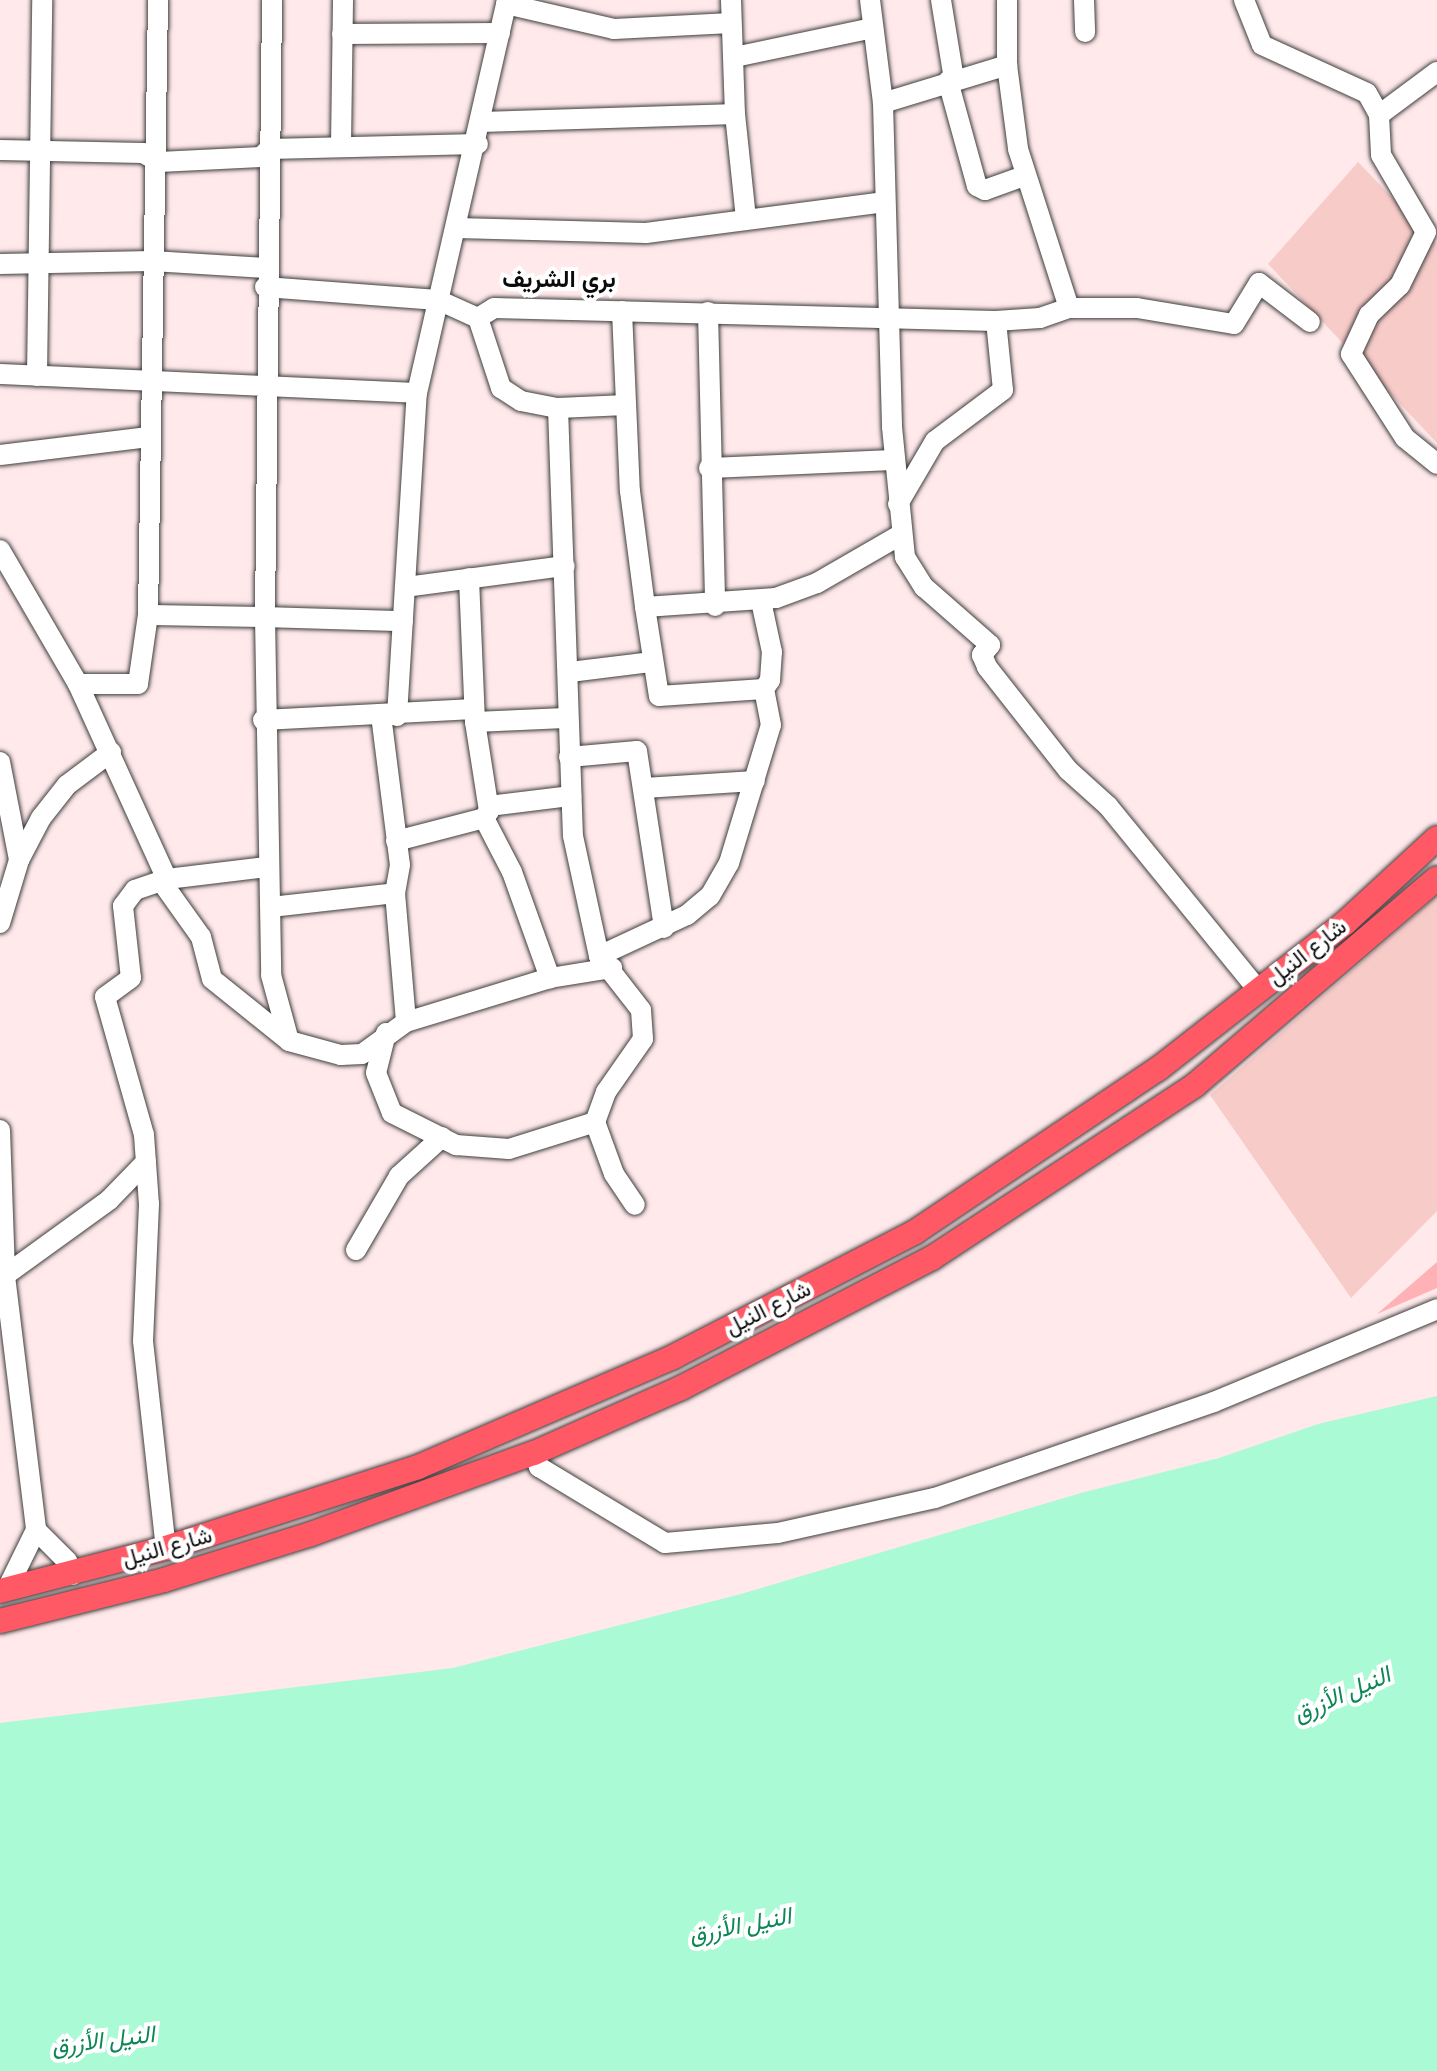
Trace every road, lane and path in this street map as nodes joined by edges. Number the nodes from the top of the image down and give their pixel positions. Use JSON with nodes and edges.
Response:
{"nodes":[{"id":1,"x":42,"y":0,"type":"edge"},
{"id":2,"x":158,"y":0,"type":"edge"},
{"id":3,"x":272,"y":0,"type":"edge"},
{"id":4,"x":343,"y":0,"type":"edge"},
{"id":5,"x":731,"y":0,"type":"edge"},
{"id":6,"x":870,"y":0,"type":"edge"},
{"id":7,"x":941,"y":0,"type":"edge"},
{"id":8,"x":1007,"y":0,"type":"edge"},
{"id":9,"x":1084,"y":0,"type":"edge"},
{"id":10,"x":1244,"y":0,"type":"edge"},
{"id":11,"x":507,"y":2,"type":"edge"},
{"id":12,"x":731,"y":23,"type":"junction"},
{"id":13,"x":873,"y":28,"type":"junction"},
{"id":14,"x":1085,"y":32,"type":"dead end"},
{"id":15,"x":500,"y":33,"type":"junction"},
{"id":16,"x":342,"y":34,"type":"junction"},
{"id":17,"x":735,"y":57,"type":"junction"},
{"id":18,"x":1007,"y":65,"type":"junction"},
{"id":19,"x":1437,"y":72,"type":"edge"},
{"id":20,"x":951,"y":80,"type":"junction"},
{"id":21,"x":883,"y":103,"type":"junction"},
{"id":22,"x":735,"y":114,"type":"junction"},
{"id":23,"x":1379,"y":115,"type":"junction"},
{"id":24,"x":483,"y":122,"type":"junction"},
{"id":25,"x":478,"y":144,"type":"junction"},
{"id":26,"x":341,"y":145,"type":"junction"},
{"id":27,"x":39,"y":149,"type":"junction"},
{"id":28,"x":269,"y":149,"type":"junction"},
{"id":29,"x":0,"y":150,"type":"edge"},
{"id":30,"x":159,"y":162,"type":"junction"},
{"id":31,"x":1024,"y":176,"type":"junction"},
{"id":32,"x":885,"y":202,"type":"junction"},
{"id":33,"x":746,"y":219,"type":"junction"},
{"id":34,"x":457,"y":228,"type":"junction"},
{"id":35,"x":152,"y":261,"type":"junction"},
{"id":36,"x":0,"y":264,"type":"edge"},
{"id":37,"x":39,"y":265,"type":"junction"},
{"id":38,"x":265,"y":278,"type":"junction"},
{"id":39,"x":438,"y":300,"type":"junction"},
{"id":40,"x":1069,"y":308,"type":"junction"},
{"id":41,"x":622,"y":311,"type":"junction"},
{"id":42,"x":708,"y":312,"type":"junction"},
{"id":43,"x":889,"y":316,"type":"junction"},
{"id":44,"x":478,"y":318,"type":"junction"},
{"id":45,"x":996,"y":321,"type":"junction"},
{"id":46,"x":1310,"y":322,"type":"dead end"},
{"id":47,"x":0,"y":374,"type":"edge"},
{"id":48,"x":37,"y":376,"type":"junction"},
{"id":49,"x":148,"y":383,"type":"junction"},
{"id":50,"x":266,"y":384,"type":"junction"},
{"id":51,"x":417,"y":393,"type":"junction"},
{"id":52,"x":626,"y":405,"type":"junction"},
{"id":53,"x":558,"y":408,"type":"junction"},
{"id":54,"x":149,"y":437,"type":"junction"},
{"id":55,"x":0,"y":455,"type":"edge"},
{"id":56,"x":894,"y":460,"type":"junction"},
{"id":57,"x":1437,"y":464,"type":"edge"},
{"id":58,"x":709,"y":468,"type":"junction"},
{"id":59,"x":896,"y":507,"type":"junction"},
{"id":60,"x":900,"y":535,"type":"junction"},
{"id":61,"x":0,"y":550,"type":"edge"},
{"id":62,"x":565,"y":566,"type":"junction"},
{"id":63,"x":469,"y":578,"type":"junction"},
{"id":64,"x":405,"y":587,"type":"junction"},
{"id":65,"x":761,"y":601,"type":"junction"},
{"id":66,"x":715,"y":606,"type":"junction"},
{"id":67,"x":645,"y":607,"type":"junction"},
{"id":68,"x":148,"y":615,"type":"junction"},
{"id":69,"x":265,"y":617,"type":"junction"},
{"id":70,"x":403,"y":621,"type":"junction"},
{"id":71,"x":652,"y":662,"type":"junction"},
{"id":72,"x":570,"y":672,"type":"junction"},
{"id":73,"x":78,"y":684,"type":"junction"},
{"id":74,"x":764,"y":689,"type":"junction"},
{"id":75,"x":475,"y":715,"type":"junction"},
{"id":76,"x":389,"y":716,"type":"junction"},
{"id":77,"x":565,"y":718,"type":"junction"},
{"id":78,"x":263,"y":720,"type":"junction"},
{"id":79,"x":111,"y":752,"type":"junction"},
{"id":80,"x":569,"y":757,"type":"junction"},
{"id":81,"x":0,"y":762,"type":"edge"},
{"id":82,"x":755,"y":781,"type":"junction"},
{"id":83,"x":644,"y":788,"type":"junction"},
{"id":84,"x":571,"y":796,"type":"junction"},
{"id":85,"x":487,"y":812,"type":"junction"},
{"id":86,"x":1437,"y":838,"type":"edge"},
{"id":87,"x":396,"y":841,"type":"junction"},
{"id":88,"x":19,"y":860,"type":"junction"},
{"id":89,"x":266,"y":867,"type":"junction"},
{"id":90,"x":1437,"y":878,"type":"edge"},
{"id":91,"x":164,"y":880,"type":"junction"},
{"id":92,"x":395,"y":893,"type":"junction"},
{"id":93,"x":271,"y":907,"type":"junction"},
{"id":94,"x":0,"y":923,"type":"edge"},
{"id":95,"x":664,"y":928,"type":"junction"},
{"id":96,"x":605,"y":962,"type":"junction"},
{"id":97,"x":550,"y":978,"type":"junction"},
{"id":98,"x":1258,"y":990,"type":"junction"},
{"id":99,"x":406,"y":1022,"type":"junction"},
{"id":100,"x":386,"y":1033,"type":"junction"},
{"id":101,"x":289,"y":1041,"type":"junction"},
{"id":102,"x":1158,"y":1069,"type":"junction"},
{"id":103,"x":1123,"y":1094,"type":"junction"},
{"id":104,"x":1180,"y":1095,"type":"junction"},
{"id":105,"x":1141,"y":1120,"type":"junction"},
{"id":106,"x":595,"y":1122,"type":"junction"},
{"id":107,"x":0,"y":1130,"type":"edge"},
{"id":108,"x":442,"y":1137,"type":"junction"},
{"id":109,"x":146,"y":1162,"type":"junction"},
{"id":110,"x":635,"y":1205,"type":"dead end"},
{"id":111,"x":356,"y":1250,"type":"dead end"},
{"id":112,"x":3,"y":1277,"type":"edge"},
{"id":113,"x":1437,"y":1309,"type":"edge"},
{"id":114,"x":673,"y":1357,"type":"junction"},
{"id":115,"x":625,"y":1379,"type":"junction"},
{"id":116,"x":681,"y":1388,"type":"junction"},
{"id":117,"x":634,"y":1409,"type":"junction"},
{"id":118,"x":534,"y":1453,"type":"junction"},
{"id":119,"x":36,"y":1530,"type":"junction"},
{"id":120,"x":166,"y":1548,"type":"junction"},
{"id":121,"x":73,"y":1575,"type":"junction"},
{"id":122,"x":3,"y":1590,"type":"edge"},
{"id":123,"x":0,"y":1621,"type":"edge"}],
"edges":[{"from":1,"to":27,"type":"street"},
{"from":2,"to":30,"type":"street"},
{"from":3,"to":28,"type":"street"},
{"from":4,"to":16,"type":"street"},
{"from":5,"to":12,"type":"street"},
{"from":6,"to":13,"type":"street"},
{"from":7,"to":20,"type":"street"},
{"from":8,"to":18,"type":"street"},
{"from":9,"to":14,"type":"street"},
{"from":10,"to":23,"type":"street"},
{"from":11,"to":12,"type":"street"},
{"from":11,"to":15,"type":"street"},
{"from":12,"to":17,"type":"street"},
{"from":13,"to":17,"type":"street"},
{"from":13,"to":21,"type":"street"},
{"from":15,"to":16,"type":"street"},
{"from":15,"to":24,"type":"street"},
{"from":16,"to":26,"type":"street"},
{"from":17,"to":22,"type":"street"},
{"from":18,"to":20,"type":"street"},
{"from":18,"to":31,"type":"street"},
{"from":19,"to":23,"type":"street"},
{"from":20,"to":21,"type":"street"},
{"from":20,"to":31,"type":"street"},
{"from":21,"to":32,"type":"street"},
{"from":22,"to":24,"type":"street"},
{"from":22,"to":33,"type":"street"},
{"from":23,"to":57,"type":"street"},
{"from":24,"to":25,"type":"street"},
{"from":25,"to":26,"type":"street"},
{"from":25,"to":34,"type":"street"},
{"from":26,"to":28,"type":"street"},
{"from":27,"to":29,"type":"street"},
{"from":27,"to":30,"type":"street"},
{"from":27,"to":37,"type":"street"},
{"from":28,"to":30,"type":"street"},
{"from":28,"to":38,"type":"street"},
{"from":30,"to":35,"type":"street"},
{"from":31,"to":40,"type":"street"},
{"from":32,"to":33,"type":"street"},
{"from":32,"to":43,"type":"street"},
{"from":33,"to":34,"type":"street"},
{"from":34,"to":39,"type":"street"},
{"from":35,"to":37,"type":"street"},
{"from":35,"to":38,"type":"street"},
{"from":35,"to":49,"type":"street"},
{"from":36,"to":37,"type":"street"},
{"from":37,"to":48,"type":"street"},
{"from":38,"to":39,"type":"street"},
{"from":38,"to":50,"type":"street"},
{"from":39,"to":44,"type":"street"},
{"from":39,"to":51,"type":"street"},
{"from":40,"to":45,"type":"street"},
{"from":40,"to":46,"type":"street"},
{"from":41,"to":42,"type":"street"},
{"from":41,"to":44,"type":"street"},
{"from":41,"to":52,"type":"street"},
{"from":42,"to":43,"type":"street"},
{"from":42,"to":58,"type":"street"},
{"from":43,"to":45,"type":"street"},
{"from":43,"to":56,"type":"street"},
{"from":44,"to":53,"type":"street"},
{"from":45,"to":59,"type":"street"},
{"from":47,"to":48,"type":"street"},
{"from":48,"to":49,"type":"street"},
{"from":49,"to":50,"type":"street"},
{"from":49,"to":54,"type":"street"},
{"from":50,"to":51,"type":"street"},
{"from":50,"to":69,"type":"street"},
{"from":51,"to":64,"type":"street"},
{"from":52,"to":53,"type":"street"},
{"from":52,"to":67,"type":"street"},
{"from":53,"to":62,"type":"street"},
{"from":54,"to":55,"type":"street"},
{"from":54,"to":68,"type":"street"},
{"from":56,"to":58,"type":"street"},
{"from":56,"to":59,"type":"street"},
{"from":58,"to":66,"type":"street"},
{"from":59,"to":60,"type":"street"},
{"from":60,"to":65,"type":"street"},
{"from":60,"to":98,"type":"street"},
{"from":61,"to":73,"type":"street"},
{"from":62,"to":63,"type":"street"},
{"from":62,"to":72,"type":"street"},
{"from":63,"to":64,"type":"street"},
{"from":63,"to":75,"type":"street"},
{"from":64,"to":70,"type":"street"},
{"from":65,"to":66,"type":"street"},
{"from":65,"to":74,"type":"street"},
{"from":66,"to":67,"type":"street"},
{"from":67,"to":71,"type":"street"},
{"from":68,"to":69,"type":"street"},
{"from":68,"to":73,"type":"street"},
{"from":69,"to":70,"type":"street"},
{"from":69,"to":78,"type":"street"},
{"from":70,"to":76,"type":"street"},
{"from":71,"to":72,"type":"street"},
{"from":71,"to":74,"type":"street"},
{"from":72,"to":77,"type":"street"},
{"from":73,"to":79,"type":"street"},
{"from":74,"to":82,"type":"street"},
{"from":75,"to":76,"type":"street"},
{"from":75,"to":77,"type":"street"},
{"from":75,"to":85,"type":"street"},
{"from":76,"to":78,"type":"street"},
{"from":76,"to":87,"type":"street"},
{"from":77,"to":80,"type":"street"},
{"from":78,"to":89,"type":"street"},
{"from":79,"to":88,"type":"street"},
{"from":79,"to":91,"type":"street"},
{"from":80,"to":83,"type":"street"},
{"from":80,"to":84,"type":"street"},
{"from":81,"to":88,"type":"street"},
{"from":82,"to":83,"type":"street"},
{"from":82,"to":95,"type":"street"},
{"from":83,"to":95,"type":"street"},
{"from":84,"to":85,"type":"street"},
{"from":84,"to":96,"type":"street"},
{"from":85,"to":87,"type":"street"},
{"from":85,"to":97,"type":"street"},
{"from":86,"to":98,"type":"main road","name":"شارع النيل"},
{"from":87,"to":92,"type":"street"},
{"from":88,"to":94,"type":"street"},
{"from":89,"to":91,"type":"street"},
{"from":89,"to":93,"type":"street"},
{"from":90,"to":104,"type":"main road","name":"شارع النيل"},
{"from":91,"to":101,"type":"street"},
{"from":91,"to":109,"type":"street"},
{"from":92,"to":93,"type":"street"},
{"from":92,"to":99,"type":"street"},
{"from":93,"to":101,"type":"street"},
{"from":95,"to":96,"type":"street"},
{"from":96,"to":97,"type":"street"},
{"from":96,"to":106,"type":"street"},
{"from":97,"to":99,"type":"street"},
{"from":98,"to":102,"type":"main road","name":"شارع النيل"},
{"from":99,"to":100,"type":"street"},
{"from":100,"to":101,"type":"street"},
{"from":100,"to":108,"type":"street"},
{"from":102,"to":103,"type":"main road","name":"شارع النيل"},
{"from":102,"to":104,"type":"main road"},
{"from":103,"to":105,"type":"main road"},
{"from":103,"to":114,"type":"main road","name":"شارع النيل"},
{"from":104,"to":105,"type":"main road","name":"شارع النيل"},
{"from":105,"to":116,"type":"main road","name":"شارع النيل"},
{"from":106,"to":108,"type":"street"},
{"from":106,"to":110,"type":"street"},
{"from":107,"to":112,"type":"street"},
{"from":108,"to":111,"type":"street"},
{"from":109,"to":112,"type":"street"},
{"from":109,"to":120,"type":"street"},
{"from":112,"to":119,"type":"street"},
{"from":113,"to":118,"type":"street"},
{"from":114,"to":115,"type":"main road","name":"شارع النيل"},
{"from":114,"to":116,"type":"main road"},
{"from":115,"to":117,"type":"main road"},
{"from":115,"to":120,"type":"main road","name":"شارع النيل"},
{"from":116,"to":117,"type":"main road","name":"شارع النيل"},
{"from":117,"to":118,"type":"main road","name":"شارع النيل"},
{"from":118,"to":123,"type":"main road","name":"شارع النيل"},
{"from":119,"to":121,"type":"street"},
{"from":119,"to":122,"type":"street"},
{"from":120,"to":121,"type":"main road","name":"شارع النيل"},
{"from":121,"to":122,"type":"main road","name":"شارع النيل"}]}
